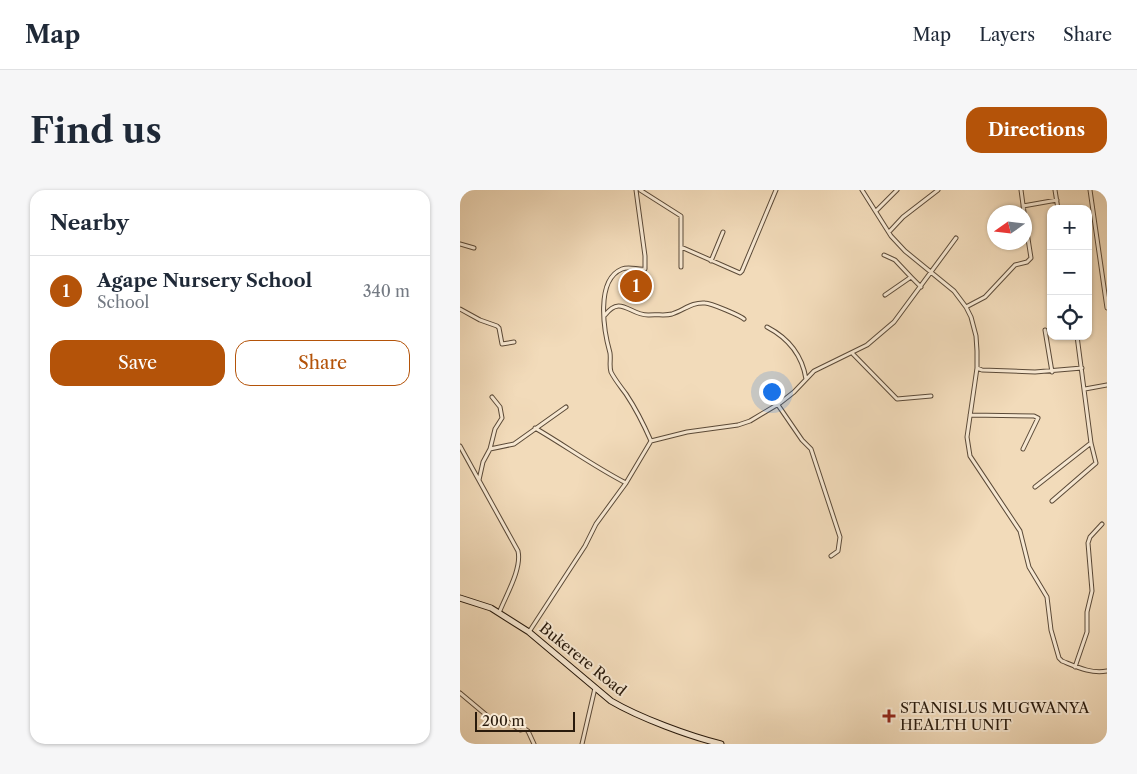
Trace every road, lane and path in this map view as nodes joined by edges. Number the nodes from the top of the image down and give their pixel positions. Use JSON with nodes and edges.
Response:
{"nodes":[{"id":1,"x":636,"y":190,"type":"edge"},
{"id":2,"x":640,"y":190,"type":"edge"},
{"id":3,"x":776,"y":190,"type":"edge"},
{"id":4,"x":862,"y":190,"type":"edge"},
{"id":5,"x":897,"y":190,"type":"edge"},
{"id":6,"x":938,"y":190,"type":"edge"},
{"id":7,"x":1021,"y":190,"type":"edge"},
{"id":8,"x":1055,"y":190,"type":"edge"},
{"id":9,"x":1090,"y":190,"type":"edge"},
{"id":10,"x":1056,"y":200,"type":"junction"},
{"id":11,"x":1023,"y":205,"type":"edge"},
{"id":12,"x":1028,"y":205,"type":"edge"},
{"id":13,"x":1057,"y":205,"type":"edge"},
{"id":14,"x":876,"y":211,"type":"junction"},
{"id":15,"x":722,"y":232,"type":"dead end"},
{"id":16,"x":889,"y":232,"type":"junction"},
{"id":17,"x":956,"y":238,"type":"dead end"},
{"id":18,"x":460,"y":244,"type":"edge"},
{"id":19,"x":681,"y":247,"type":"junction"},
{"id":20,"x":474,"y":248,"type":"dead end"},
{"id":21,"x":1030,"y":250,"type":"edge"},
{"id":22,"x":884,"y":255,"type":"dead end"},
{"id":23,"x":711,"y":260,"type":"junction"},
{"id":24,"x":681,"y":267,"type":"dead end"},
{"id":25,"x":931,"y":273,"type":"junction"},
{"id":26,"x":910,"y":277,"type":"junction"},
{"id":27,"x":921,"y":287,"type":"junction"},
{"id":28,"x":884,"y":295,"type":"dead end"},
{"id":29,"x":966,"y":307,"type":"junction"},
{"id":30,"x":1107,"y":308,"type":"edge"},
{"id":31,"x":460,"y":309,"type":"edge"},
{"id":32,"x":604,"y":316,"type":"junction"},
{"id":33,"x":744,"y":319,"type":"dead end"},
{"id":34,"x":767,"y":327,"type":"dead end"},
{"id":35,"x":1046,"y":330,"type":"dead end"},
{"id":36,"x":1078,"y":340,"type":"edge"},
{"id":37,"x":514,"y":342,"type":"dead end"},
{"id":38,"x":853,"y":354,"type":"junction"},
{"id":39,"x":976,"y":368,"type":"junction"},
{"id":40,"x":1082,"y":368,"type":"junction"},
{"id":41,"x":1052,"y":372,"type":"junction"},
{"id":42,"x":806,"y":379,"type":"junction"},
{"id":43,"x":1107,"y":385,"type":"edge"},
{"id":44,"x":1085,"y":388,"type":"junction"},
{"id":45,"x":931,"y":396,"type":"dead end"},
{"id":46,"x":492,"y":397,"type":"dead end"},
{"id":47,"x":778,"y":405,"type":"junction"},
{"id":48,"x":566,"y":406,"type":"dead end"},
{"id":49,"x":970,"y":415,"type":"junction"},
{"id":50,"x":535,"y":428,"type":"junction"},
{"id":51,"x":651,"y":441,"type":"junction"},
{"id":52,"x":1091,"y":443,"type":"junction"},
{"id":53,"x":460,"y":446,"type":"edge"},
{"id":54,"x":490,"y":449,"type":"junction"},
{"id":55,"x":1022,"y":449,"type":"dead end"},
{"id":56,"x":479,"y":481,"type":"junction"},
{"id":57,"x":626,"y":483,"type":"junction"},
{"id":58,"x":1035,"y":487,"type":"dead end"},
{"id":59,"x":1052,"y":501,"type":"dead end"},
{"id":60,"x":1102,"y":524,"type":"dead end"},
{"id":61,"x":831,"y":556,"type":"dead end"},
{"id":62,"x":460,"y":598,"type":"edge"},
{"id":63,"x":499,"y":613,"type":"junction"},
{"id":64,"x":528,"y":632,"type":"junction"},
{"id":65,"x":1076,"y":667,"type":"junction"},
{"id":66,"x":1107,"y":671,"type":"edge"},
{"id":67,"x":595,"y":687,"type":"junction"},
{"id":68,"x":460,"y":693,"type":"edge"},
{"id":69,"x":534,"y":744,"type":"edge"},
{"id":70,"x":582,"y":744,"type":"edge"},
{"id":71,"x":721,"y":744,"type":"edge"}],
"edges":[{"from":1,"to":32,"type":"street"},
{"from":2,"to":19,"type":"street"},
{"from":3,"to":23,"type":"street"},
{"from":4,"to":14,"type":"street"},
{"from":5,"to":14,"type":"street"},
{"from":6,"to":16,"type":"street"},
{"from":7,"to":11,"type":"street"},
{"from":8,"to":10,"type":"street"},
{"from":9,"to":30,"type":"street"},
{"from":10,"to":12,"type":"street"},
{"from":10,"to":13,"type":"street"},
{"from":14,"to":16,"type":"street"},
{"from":15,"to":23,"type":"street"},
{"from":16,"to":25,"type":"street"},
{"from":17,"to":25,"type":"street"},
{"from":18,"to":20,"type":"street"},
{"from":19,"to":23,"type":"street"},
{"from":19,"to":24,"type":"street"},
{"from":21,"to":29,"type":"street"},
{"from":22,"to":26,"type":"street"},
{"from":25,"to":27,"type":"street"},
{"from":25,"to":29,"type":"street"},
{"from":26,"to":27,"type":"street"},
{"from":26,"to":28,"type":"street"},
{"from":27,"to":38,"type":"street"},
{"from":29,"to":39,"type":"street"},
{"from":31,"to":37,"type":"street"},
{"from":32,"to":33,"type":"street"},
{"from":32,"to":51,"type":"street"},
{"from":34,"to":42,"type":"street"},
{"from":35,"to":41,"type":"street"},
{"from":36,"to":40,"type":"street"},
{"from":38,"to":42,"type":"street"},
{"from":38,"to":45,"type":"street"},
{"from":39,"to":41,"type":"street"},
{"from":39,"to":49,"type":"street"},
{"from":40,"to":41,"type":"street"},
{"from":40,"to":44,"type":"street"},
{"from":42,"to":47,"type":"street"},
{"from":43,"to":44,"type":"street"},
{"from":44,"to":52,"type":"street"},
{"from":46,"to":54,"type":"street"},
{"from":47,"to":51,"type":"street"},
{"from":47,"to":61,"type":"street"},
{"from":48,"to":50,"type":"street"},
{"from":49,"to":55,"type":"street"},
{"from":49,"to":65,"type":"street"},
{"from":50,"to":54,"type":"street"},
{"from":50,"to":57,"type":"street"},
{"from":51,"to":57,"type":"street"},
{"from":52,"to":58,"type":"street"},
{"from":52,"to":59,"type":"street"},
{"from":53,"to":56,"type":"street"},
{"from":54,"to":56,"type":"street"},
{"from":56,"to":63,"type":"street"},
{"from":57,"to":64,"type":"street"},
{"from":60,"to":65,"type":"street"},
{"from":62,"to":63,"type":"street","name":"Bukerere Road"},
{"from":63,"to":64,"type":"street","name":"Bukerere Road"},
{"from":64,"to":67,"type":"street","name":"Bukerere Road"},
{"from":65,"to":66,"type":"street"},
{"from":67,"to":70,"type":"street"},
{"from":67,"to":71,"type":"street","name":"Bukerere Road"},
{"from":68,"to":69,"type":"street"}]}
